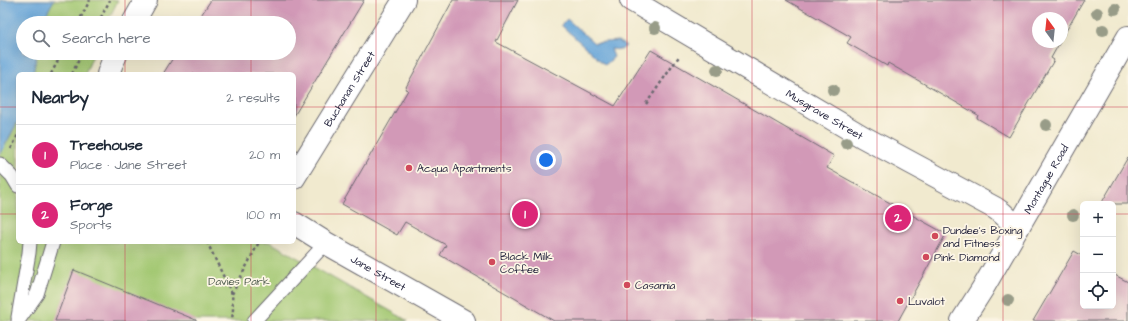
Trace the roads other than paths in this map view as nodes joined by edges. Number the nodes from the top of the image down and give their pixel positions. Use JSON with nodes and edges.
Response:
{"nodes":[{"id":1,"x":146,"y":0,"type":"edge"},
{"id":2,"x":404,"y":0,"type":"edge"},
{"id":3,"x":631,"y":0,"type":"edge"},
{"id":4,"x":137,"y":16,"type":"edge"},
{"id":5,"x":1128,"y":37,"type":"edge"},
{"id":6,"x":114,"y":60,"type":"edge"},
{"id":7,"x":109,"y":72,"type":"edge"},
{"id":8,"x":0,"y":164,"type":"edge"},
{"id":9,"x":296,"y":175,"type":"edge"},
{"id":10,"x":16,"y":183,"type":"edge"},
{"id":11,"x":296,"y":224,"type":"edge"},
{"id":12,"x":1018,"y":228,"type":"junction"},
{"id":13,"x":326,"y":243,"type":"junction"},
{"id":14,"x":30,"y":244,"type":"edge"},
{"id":15,"x":52,"y":244,"type":"edge"},
{"id":16,"x":18,"y":321,"type":"edge"},
{"id":17,"x":254,"y":321,"type":"edge"},
{"id":18,"x":464,"y":321,"type":"edge"},
{"id":19,"x":962,"y":321,"type":"edge"}],
"edges":[{"from":1,"to":4,"type":"street"},
{"from":2,"to":9,"type":"street","name":"Buchanan Street"},
{"from":3,"to":12,"type":"street","name":"Musgrave Street"},
{"from":5,"to":12,"type":"street","name":"Montague Road"},
{"from":6,"to":7,"type":"street"},
{"from":8,"to":10,"type":"lane"},
{"from":11,"to":13,"type":"street","name":"Jane Street"},
{"from":12,"to":19,"type":"street","name":"Montague Road"},
{"from":13,"to":17,"type":"lane"},
{"from":13,"to":18,"type":"street","name":"Jane Street"},
{"from":14,"to":16,"type":"lane"},
{"from":15,"to":16,"type":"lane"}]}
